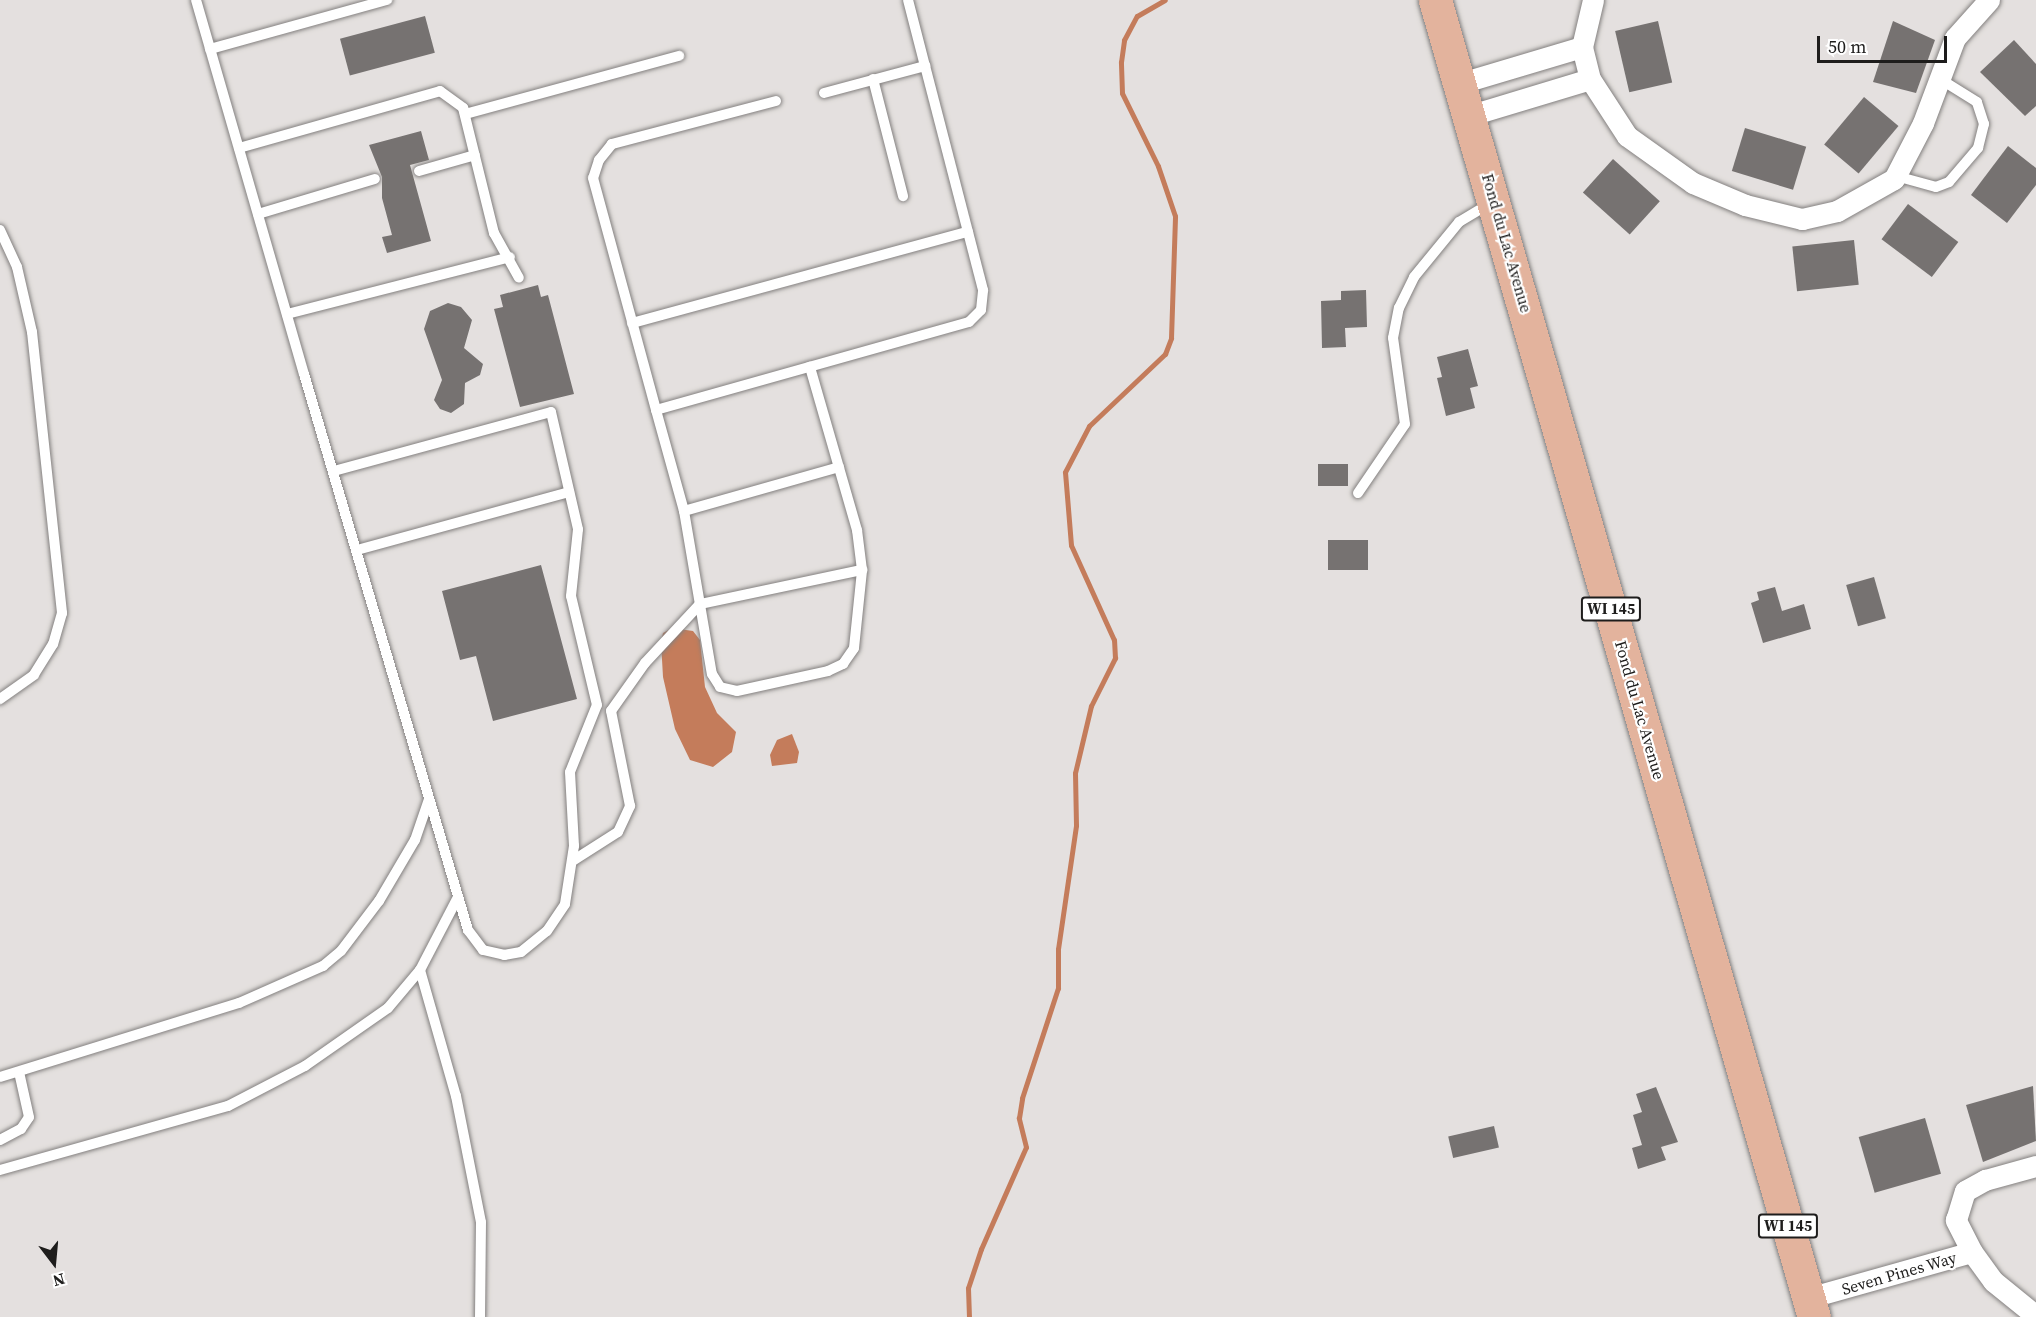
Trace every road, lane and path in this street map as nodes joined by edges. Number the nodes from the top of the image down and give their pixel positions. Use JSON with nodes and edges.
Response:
{"nodes":[{"id":1,"x":196,"y":0,"type":"edge"},
{"id":2,"x":387,"y":0,"type":"edge"},
{"id":3,"x":908,"y":0,"type":"edge"},
{"id":4,"x":1435,"y":0,"type":"edge"},
{"id":5,"x":1593,"y":0,"type":"edge"},
{"id":6,"x":1989,"y":0,"type":"edge"},
{"id":7,"x":1582,"y":47,"type":"junction"},
{"id":8,"x":210,"y":49,"type":"junction"},
{"id":9,"x":678,"y":56,"type":"dead end"},
{"id":10,"x":925,"y":66,"type":"junction"},
{"id":11,"x":873,"y":79,"type":"junction"},
{"id":12,"x":1590,"y":79,"type":"junction"},
{"id":13,"x":1940,"y":79,"type":"junction"},
{"id":14,"x":1461,"y":83,"type":"junction"},
{"id":15,"x":824,"y":93,"type":"dead end"},
{"id":16,"x":776,"y":101,"type":"dead end"},
{"id":17,"x":465,"y":114,"type":"junction"},
{"id":18,"x":1471,"y":115,"type":"junction"},
{"id":19,"x":239,"y":148,"type":"junction"},
{"id":20,"x":476,"y":155,"type":"junction"},
{"id":21,"x":419,"y":171,"type":"dead end"},
{"id":22,"x":1896,"y":176,"type":"junction"},
{"id":23,"x":375,"y":179,"type":"dead end"},
{"id":24,"x":903,"y":196,"type":"dead end"},
{"id":25,"x":1495,"y":200,"type":"junction"},
{"id":26,"x":258,"y":214,"type":"junction"},
{"id":27,"x":0,"y":230,"type":"edge"},
{"id":28,"x":968,"y":232,"type":"junction"},
{"id":29,"x":510,"y":256,"type":"junction"},
{"id":30,"x":519,"y":278,"type":"dead end"},
{"id":31,"x":287,"y":314,"type":"junction"},
{"id":32,"x":632,"y":323,"type":"junction"},
{"id":33,"x":810,"y":367,"type":"junction"},
{"id":34,"x":656,"y":410,"type":"junction"},
{"id":35,"x":839,"y":467,"type":"junction"},
{"id":36,"x":334,"y":471,"type":"junction"},
{"id":37,"x":569,"y":492,"type":"junction"},
{"id":38,"x":1358,"y":493,"type":"dead end"},
{"id":39,"x":684,"y":511,"type":"junction"},
{"id":40,"x":357,"y":550,"type":"junction"},
{"id":41,"x":862,"y":570,"type":"junction"},
{"id":42,"x":700,"y":604,"type":"junction"},
{"id":43,"x":0,"y":699,"type":"edge"},
{"id":44,"x":430,"y":798,"type":"junction"},
{"id":45,"x":574,"y":860,"type":"junction"},
{"id":46,"x":458,"y":897,"type":"junction"},
{"id":47,"x":420,"y":970,"type":"junction"},
{"id":48,"x":18,"y":1072,"type":"junction"},
{"id":49,"x":0,"y":1077,"type":"edge"},
{"id":50,"x":0,"y":1140,"type":"edge"},
{"id":51,"x":2036,"y":1166,"type":"edge"},
{"id":52,"x":0,"y":1170,"type":"edge"},
{"id":53,"x":1972,"y":1252,"type":"junction"},
{"id":54,"x":1811,"y":1307,"type":"edge"},
{"id":55,"x":2036,"y":1316,"type":"edge"},
{"id":56,"x":480,"y":1317,"type":"edge"}],
"edges":[{"from":1,"to":8,"type":"lane"},
{"from":2,"to":8,"type":"lane"},
{"from":3,"to":10,"type":"lane"},
{"from":4,"to":14,"type":"main road","name":"Fond du Lac Avenue","number":"WI 145"},
{"from":5,"to":7,"type":"street"},
{"from":6,"to":13,"type":"street"},
{"from":7,"to":12,"type":"street"},
{"from":7,"to":14,"type":"street"},
{"from":8,"to":19,"type":"lane"},
{"from":9,"to":17,"type":"lane"},
{"from":10,"to":11,"type":"lane"},
{"from":10,"to":28,"type":"lane"},
{"from":11,"to":15,"type":"lane"},
{"from":11,"to":24,"type":"lane"},
{"from":12,"to":18,"type":"street"},
{"from":12,"to":22,"type":"street"},
{"from":13,"to":22,"type":"street"},
{"from":13,"to":22,"type":"lane"},
{"from":14,"to":18,"type":"main road","name":"Fond du Lac Avenue","number":"WI 145"},
{"from":16,"to":32,"type":"lane"},
{"from":17,"to":19,"type":"lane"},
{"from":17,"to":20,"type":"lane"},
{"from":18,"to":25,"type":"main road","name":"Fond du Lac Avenue","number":"WI 145"},
{"from":19,"to":26,"type":"lane"},
{"from":20,"to":21,"type":"lane"},
{"from":20,"to":29,"type":"lane"},
{"from":23,"to":26,"type":"lane"},
{"from":25,"to":38,"type":"lane"},
{"from":25,"to":54,"type":"main road","name":"Fond du Lac Avenue","number":"WI 145"},
{"from":26,"to":31,"type":"lane"},
{"from":27,"to":43,"type":"lane"},
{"from":28,"to":32,"type":"lane"},
{"from":28,"to":33,"type":"lane"},
{"from":29,"to":30,"type":"lane"},
{"from":29,"to":31,"type":"lane"},
{"from":31,"to":36,"type":"lane"},
{"from":32,"to":34,"type":"lane"},
{"from":33,"to":34,"type":"lane"},
{"from":33,"to":35,"type":"lane"},
{"from":34,"to":39,"type":"lane"},
{"from":35,"to":39,"type":"lane"},
{"from":35,"to":41,"type":"lane"},
{"from":36,"to":37,"type":"lane"},
{"from":36,"to":40,"type":"lane"},
{"from":37,"to":40,"type":"lane"},
{"from":37,"to":45,"type":"lane"},
{"from":39,"to":42,"type":"lane"},
{"from":40,"to":44,"type":"lane"},
{"from":41,"to":42,"type":"lane"},
{"from":41,"to":42,"type":"lane"},
{"from":42,"to":45,"type":"lane"},
{"from":44,"to":46,"type":"lane"},
{"from":44,"to":48,"type":"lane"},
{"from":45,"to":46,"type":"lane"},
{"from":46,"to":47,"type":"lane"},
{"from":47,"to":52,"type":"lane"},
{"from":47,"to":56,"type":"lane"},
{"from":48,"to":49,"type":"lane"},
{"from":48,"to":50,"type":"lane"},
{"from":51,"to":53,"type":"street"},
{"from":53,"to":54,"type":"street","name":"Seven Pines Way"},
{"from":53,"to":55,"type":"street","name":"Seven Pines Way"}]}
